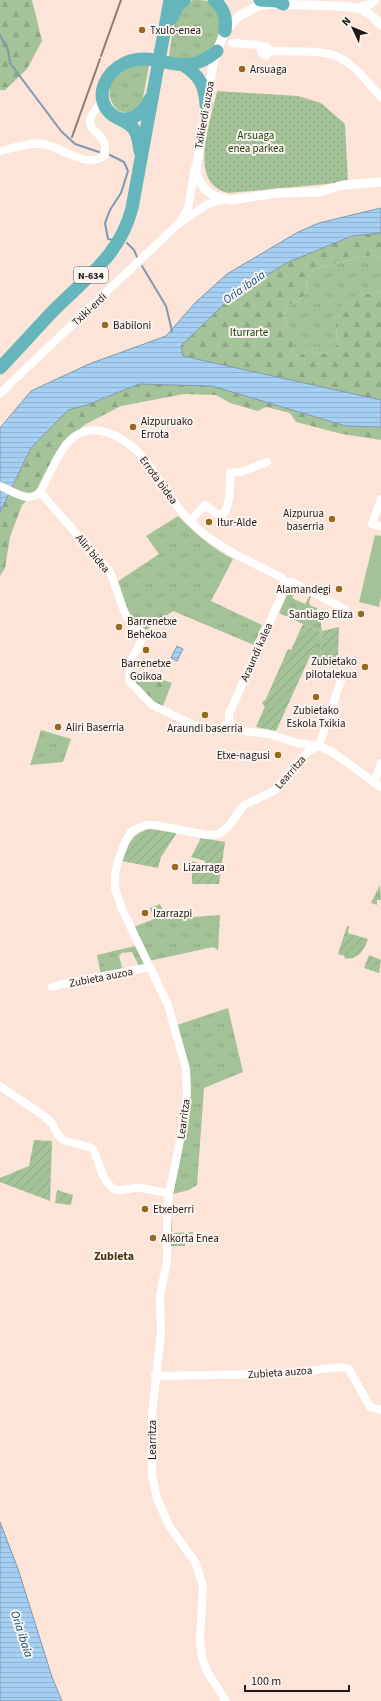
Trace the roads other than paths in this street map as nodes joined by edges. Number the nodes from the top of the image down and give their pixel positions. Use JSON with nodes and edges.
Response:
{"nodes":[{"id":1,"x":170,"y":0,"type":"edge"},
{"id":2,"x":184,"y":0,"type":"edge"},
{"id":3,"x":214,"y":0,"type":"edge"},
{"id":4,"x":260,"y":0,"type":"edge"},
{"id":5,"x":375,"y":0,"type":"edge"},
{"id":6,"x":283,"y":4,"type":"junction"},
{"id":7,"x":359,"y":8,"type":"junction"},
{"id":8,"x":381,"y":26,"type":"edge"},
{"id":9,"x":165,"y":29,"type":"junction"},
{"id":10,"x":225,"y":31,"type":"junction"},
{"id":11,"x":232,"y":43,"type":"dead end"},
{"id":12,"x":217,"y":51,"type":"junction"},
{"id":13,"x":182,"y":65,"type":"junction"},
{"id":14,"x":153,"y":93,"type":"junction"},
{"id":15,"x":381,"y":97,"type":"edge"},
{"id":16,"x":103,"y":101,"type":"junction"},
{"id":17,"x":206,"y":105,"type":"junction"},
{"id":18,"x":122,"y":119,"type":"junction"},
{"id":19,"x":0,"y":151,"type":"edge"},
{"id":20,"x":141,"y":158,"type":"junction"},
{"id":21,"x":196,"y":164,"type":"junction"},
{"id":22,"x":381,"y":182,"type":"edge"},
{"id":23,"x":225,"y":199,"type":"junction"},
{"id":24,"x":178,"y":224,"type":"junction"},
{"id":25,"x":0,"y":368,"type":"edge"},
{"id":26,"x":0,"y":394,"type":"edge"},
{"id":27,"x":267,"y":462,"type":"dead end"},
{"id":28,"x":0,"y":486,"type":"edge"},
{"id":29,"x":40,"y":492,"type":"junction"},
{"id":30,"x":381,"y":499,"type":"edge"},
{"id":31,"x":190,"y":521,"type":"junction"},
{"id":32,"x":381,"y":526,"type":"edge"},
{"id":33,"x":285,"y":582,"type":"junction"},
{"id":34,"x":345,"y":609,"type":"dead end"},
{"id":35,"x":342,"y":677,"type":"dead end"},
{"id":36,"x":229,"y":723,"type":"junction"},
{"id":37,"x":319,"y":746,"type":"junction"},
{"id":38,"x":381,"y":763,"type":"edge"},
{"id":39,"x":378,"y":785,"type":"edge"},
{"id":40,"x":150,"y":967,"type":"junction"},
{"id":41,"x":52,"y":987,"type":"dead end"},
{"id":42,"x":0,"y":1086,"type":"edge"},
{"id":43,"x":169,"y":1194,"type":"junction"},
{"id":44,"x":155,"y":1376,"type":"junction"},
{"id":45,"x":381,"y":1410,"type":"edge"},
{"id":46,"x":226,"y":1701,"type":"edge"}],
"edges":[{"from":1,"to":9,"type":"highway","number":"N-634"},
{"from":2,"to":9,"type":"highway"},
{"from":3,"to":10,"type":"highway"},
{"from":4,"to":6,"type":"highway"},
{"from":5,"to":7,"type":"street"},
{"from":6,"to":7,"type":"street","name":"Txikierdi auzoa"},
{"from":6,"to":10,"type":"street","name":"Txikierdi auzoa"},
{"from":7,"to":8,"type":"street"},
{"from":9,"to":14,"type":"highway","number":"N-634"},
{"from":10,"to":12,"type":"street","name":"Txikierdi auzoa"},
{"from":11,"to":15,"type":"street"},
{"from":12,"to":13,"type":"highway"},
{"from":12,"to":17,"type":"street","name":"Txikierdi auzoa"},
{"from":13,"to":16,"type":"highway"},
{"from":13,"to":17,"type":"highway"},
{"from":14,"to":18,"type":"highway"},
{"from":14,"to":20,"type":"highway","number":"N-634"},
{"from":16,"to":18,"type":"highway"},
{"from":16,"to":19,"type":"street"},
{"from":17,"to":21,"type":"street","name":"Txikierdi auzoa"},
{"from":18,"to":20,"type":"highway"},
{"from":20,"to":25,"type":"highway","number":"N-634"},
{"from":21,"to":23,"type":"street","name":"Txikierdi auzoa"},
{"from":21,"to":24,"type":"street"},
{"from":22,"to":23,"type":"street","name":"Txikierdi auzoa"},
{"from":23,"to":24,"type":"street"},
{"from":24,"to":26,"type":"street","name":"Txiki-erdi"},
{"from":27,"to":31,"type":"street"},
{"from":28,"to":29,"type":"street"},
{"from":29,"to":31,"type":"street","name":"Errota bidea"},
{"from":29,"to":36,"type":"street","name":"Aliri bidea"},
{"from":30,"to":32,"type":"street"},
{"from":31,"to":33,"type":"street","name":"Errota bidea"},
{"from":33,"to":34,"type":"street","name":"Errota bidea"},
{"from":33,"to":36,"type":"street","name":"Araundi kalea"},
{"from":35,"to":37,"type":"street"},
{"from":36,"to":37,"type":"street"},
{"from":37,"to":39,"type":"street"},
{"from":37,"to":40,"type":"street","name":"Learritza"},
{"from":38,"to":39,"type":"street"},
{"from":40,"to":41,"type":"street","name":"Zubieta auzoa"},
{"from":40,"to":43,"type":"street","name":"Learritza"},
{"from":42,"to":43,"type":"street"},
{"from":43,"to":44,"type":"street","name":"Learritza"},
{"from":44,"to":45,"type":"street","name":"Zubieta auzoa"},
{"from":44,"to":46,"type":"street","name":"Learritza"}]}
